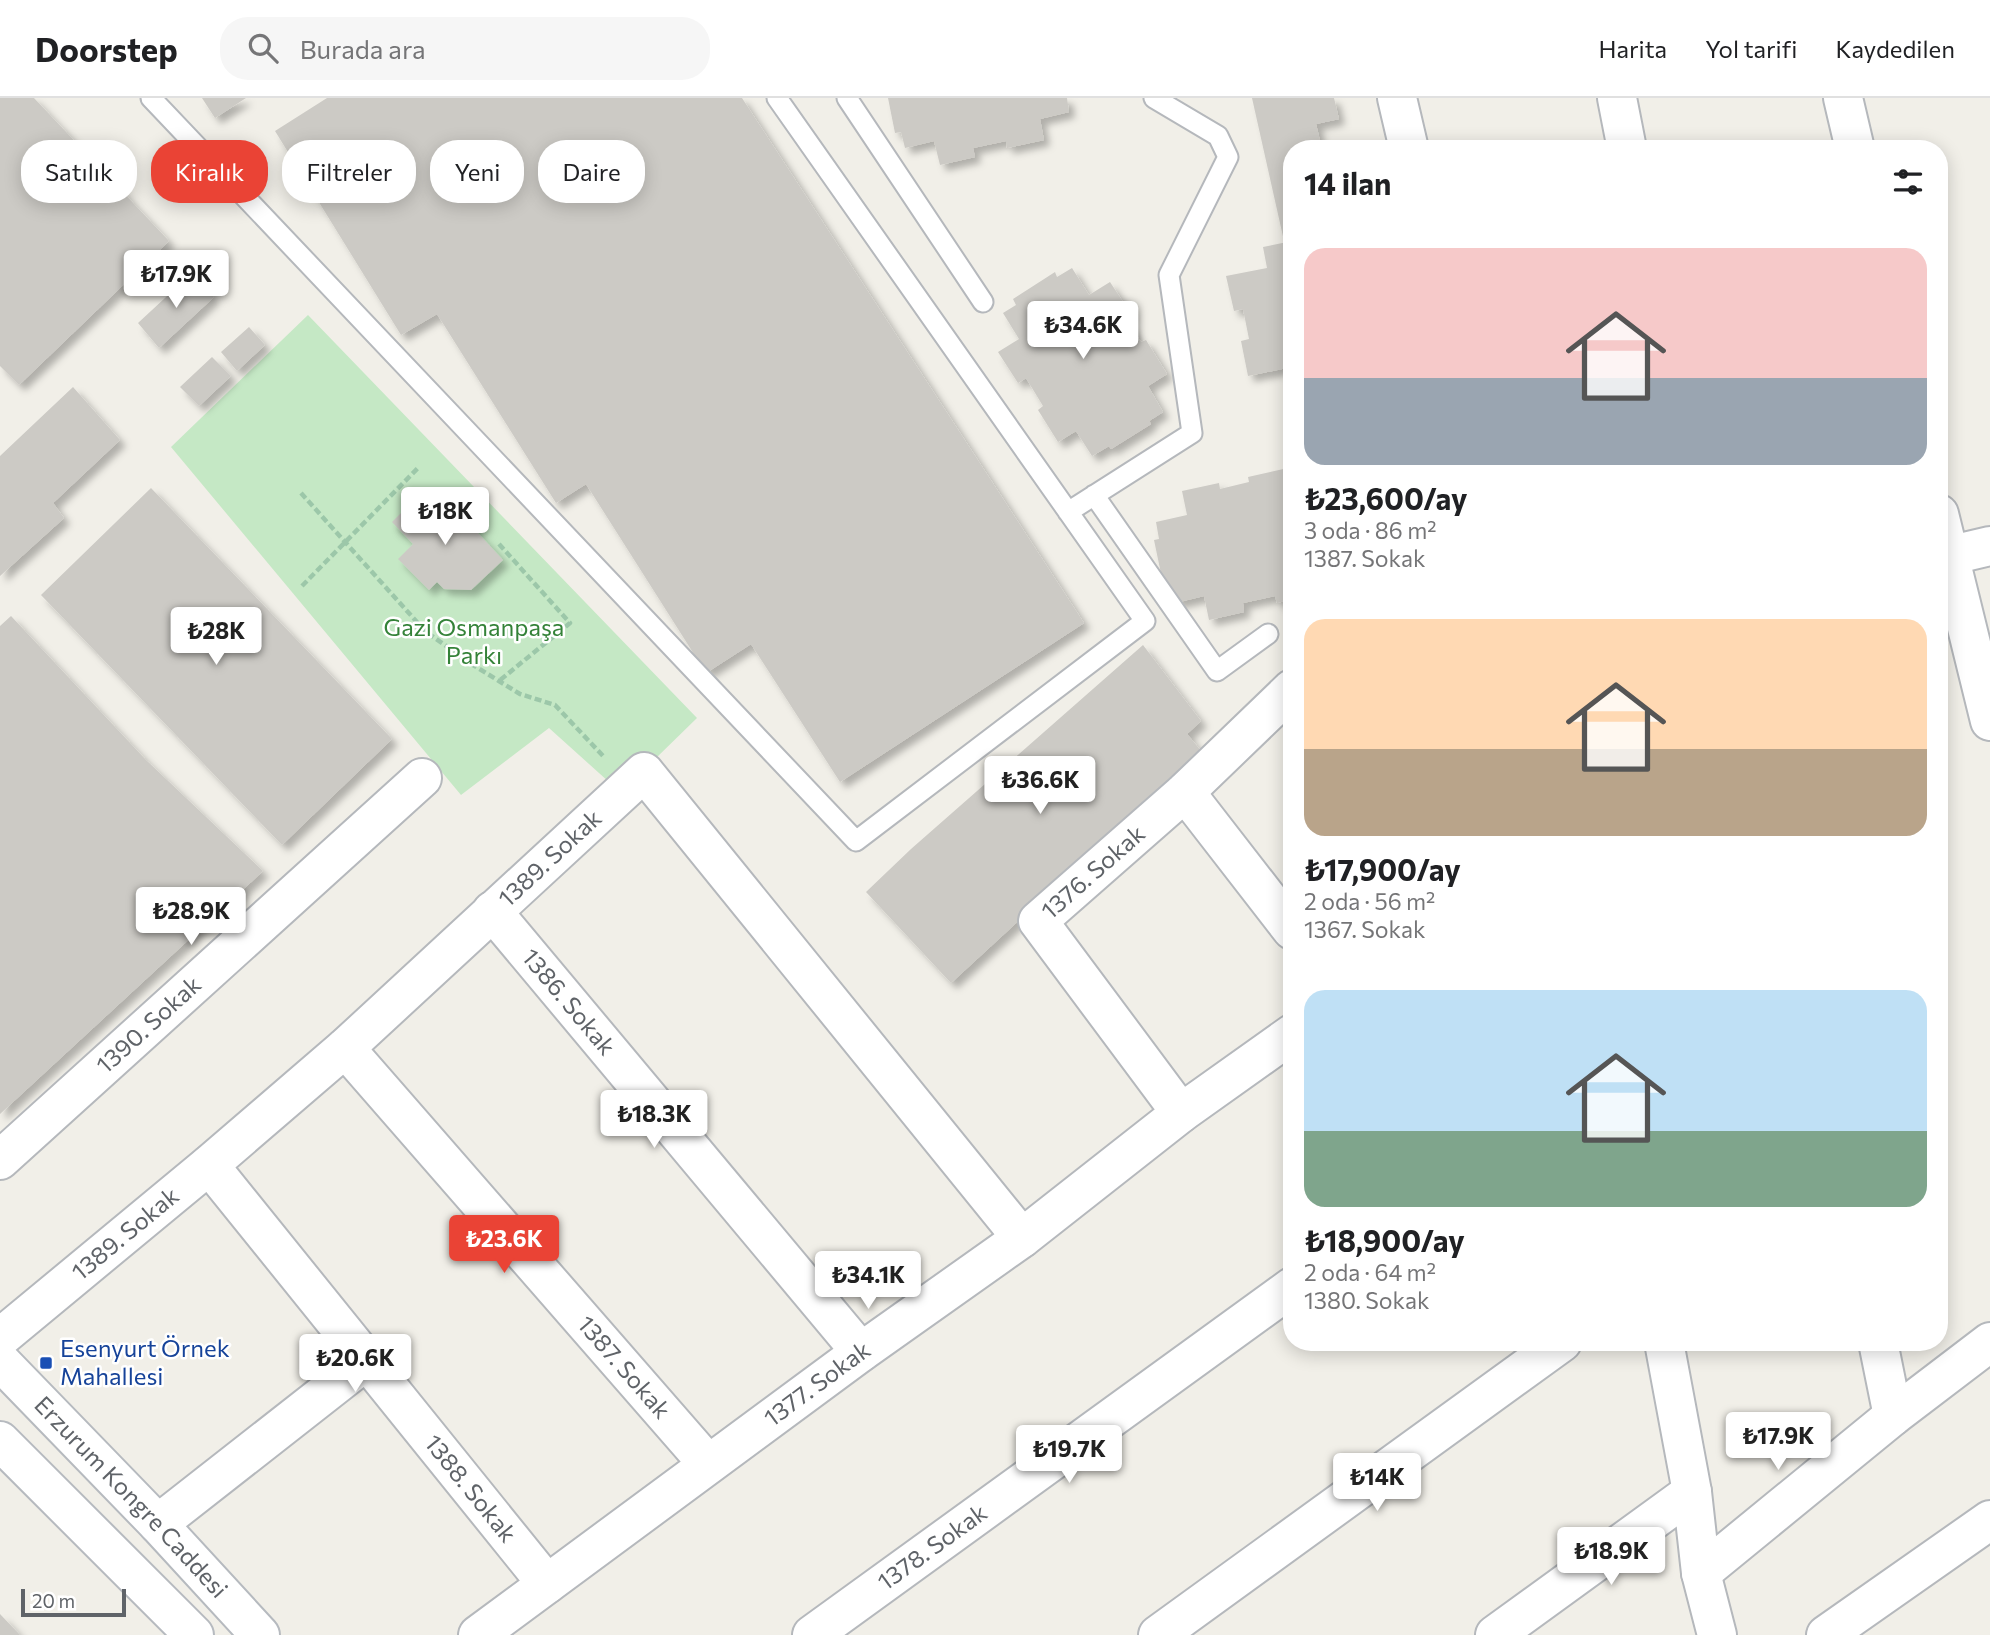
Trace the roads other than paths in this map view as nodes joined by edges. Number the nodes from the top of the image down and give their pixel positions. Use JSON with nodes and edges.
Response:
{"nodes":[{"id":1,"x":151,"y":98,"type":"edge"},
{"id":2,"x":777,"y":98,"type":"edge"},
{"id":3,"x":847,"y":98,"type":"edge"},
{"id":4,"x":1154,"y":98,"type":"edge"},
{"id":5,"x":1398,"y":98,"type":"edge"},
{"id":6,"x":1617,"y":98,"type":"edge"},
{"id":7,"x":1843,"y":98,"type":"edge"},
{"id":8,"x":1407,"y":140,"type":"edge"},
{"id":9,"x":1625,"y":140,"type":"edge"},
{"id":10,"x":1853,"y":140,"type":"edge"},
{"id":11,"x":983,"y":302,"type":"dead end"},
{"id":12,"x":1094,"y":495,"type":"junction"},
{"id":13,"x":1068,"y":512,"type":"junction"},
{"id":14,"x":1990,"y":546,"type":"edge"},
{"id":15,"x":1948,"y":556,"type":"edge"},
{"id":16,"x":1948,"y":571,"type":"edge"},
{"id":17,"x":1268,"y":634,"type":"dead end"},
{"id":18,"x":1283,"y":698,"type":"edge"},
{"id":19,"x":1990,"y":720,"type":"edge"},
{"id":20,"x":422,"y":778,"type":"dead end"},
{"id":21,"x":1185,"y":792,"type":"junction"},
{"id":22,"x":492,"y":911,"type":"junction"},
{"id":23,"x":1283,"y":918,"type":"edge"},
{"id":24,"x":1283,"y":1040,"type":"edge"},
{"id":25,"x":345,"y":1048,"type":"junction"},
{"id":26,"x":1181,"y":1113,"type":"junction"},
{"id":27,"x":0,"y":1160,"type":"edge"},
{"id":28,"x":209,"y":1166,"type":"junction"},
{"id":29,"x":1022,"y":1238,"type":"junction"},
{"id":30,"x":1283,"y":1294,"type":"edge"},
{"id":31,"x":0,"y":1338,"type":"edge"},
{"id":32,"x":1990,"y":1342,"type":"edge"},
{"id":33,"x":1550,"y":1351,"type":"edge"},
{"id":34,"x":1666,"y":1351,"type":"edge"},
{"id":35,"x":1880,"y":1351,"type":"edge"},
{"id":36,"x":862,"y":1352,"type":"junction"},
{"id":37,"x":0,"y":1360,"type":"edge"},
{"id":38,"x":366,"y":1361,"type":"junction"},
{"id":39,"x":1893,"y":1416,"type":"junction"},
{"id":40,"x":0,"y":1441,"type":"edge"},
{"id":41,"x":708,"y":1464,"type":"junction"},
{"id":42,"x":1692,"y":1492,"type":"junction"},
{"id":43,"x":1990,"y":1520,"type":"edge"},
{"id":44,"x":158,"y":1524,"type":"junction"},
{"id":45,"x":1701,"y":1573,"type":"junction"},
{"id":46,"x":547,"y":1584,"type":"junction"},
{"id":47,"x":186,"y":1632,"type":"edge"},
{"id":48,"x":260,"y":1635,"type":"edge"},
{"id":49,"x":478,"y":1635,"type":"edge"},
{"id":50,"x":812,"y":1635,"type":"edge"},
{"id":51,"x":1158,"y":1635,"type":"edge"},
{"id":52,"x":1495,"y":1635,"type":"edge"},
{"id":53,"x":1717,"y":1635,"type":"edge"},
{"id":54,"x":1826,"y":1635,"type":"edge"}],
"edges":[{"from":1,"to":13,"type":"lane"},
{"from":2,"to":13,"type":"lane"},
{"from":3,"to":11,"type":"lane"},
{"from":4,"to":12,"type":"lane"},
{"from":5,"to":8,"type":"street"},
{"from":6,"to":9,"type":"street"},
{"from":7,"to":10,"type":"street"},
{"from":12,"to":13,"type":"lane"},
{"from":12,"to":17,"type":"lane"},
{"from":14,"to":15,"type":"street"},
{"from":16,"to":19,"type":"street"},
{"from":18,"to":21,"type":"street","name":"1376. Sokak"},
{"from":20,"to":27,"type":"street","name":"1390. Sokak"},
{"from":21,"to":23,"type":"street"},
{"from":21,"to":26,"type":"street","name":"1376. Sokak"},
{"from":22,"to":25,"type":"street","name":"1389. Sokak"},
{"from":22,"to":29,"type":"street","name":"1389. Sokak"},
{"from":22,"to":36,"type":"street","name":"1386. Sokak"},
{"from":24,"to":26,"type":"street","name":"1377. Sokak"},
{"from":25,"to":28,"type":"street","name":"1389. Sokak"},
{"from":25,"to":41,"type":"street","name":"1387. Sokak"},
{"from":26,"to":29,"type":"street","name":"1377. Sokak"},
{"from":28,"to":31,"type":"street","name":"1389. Sokak"},
{"from":28,"to":38,"type":"street","name":"1388. Sokak"},
{"from":29,"to":36,"type":"street","name":"1377. Sokak"},
{"from":30,"to":50,"type":"street","name":"1378. Sokak"},
{"from":32,"to":39,"type":"street"},
{"from":33,"to":51,"type":"street"},
{"from":34,"to":42,"type":"street"},
{"from":35,"to":39,"type":"street"},
{"from":36,"to":41,"type":"street","name":"1377. Sokak"},
{"from":37,"to":44,"type":"street","name":"Erzurum Kongre Caddesi"},
{"from":38,"to":44,"type":"street"},
{"from":38,"to":46,"type":"street","name":"1388. Sokak"},
{"from":39,"to":45,"type":"street"},
{"from":40,"to":47,"type":"street","name":"Erzurum Kongre Caddesi"},
{"from":41,"to":46,"type":"street","name":"1377. Sokak"},
{"from":42,"to":45,"type":"street"},
{"from":42,"to":52,"type":"street"},
{"from":43,"to":54,"type":"street"},
{"from":44,"to":48,"type":"street","name":"Erzurum Kongre Caddesi"},
{"from":45,"to":53,"type":"street"},
{"from":46,"to":49,"type":"street","name":"1377. Sokak"}]}
